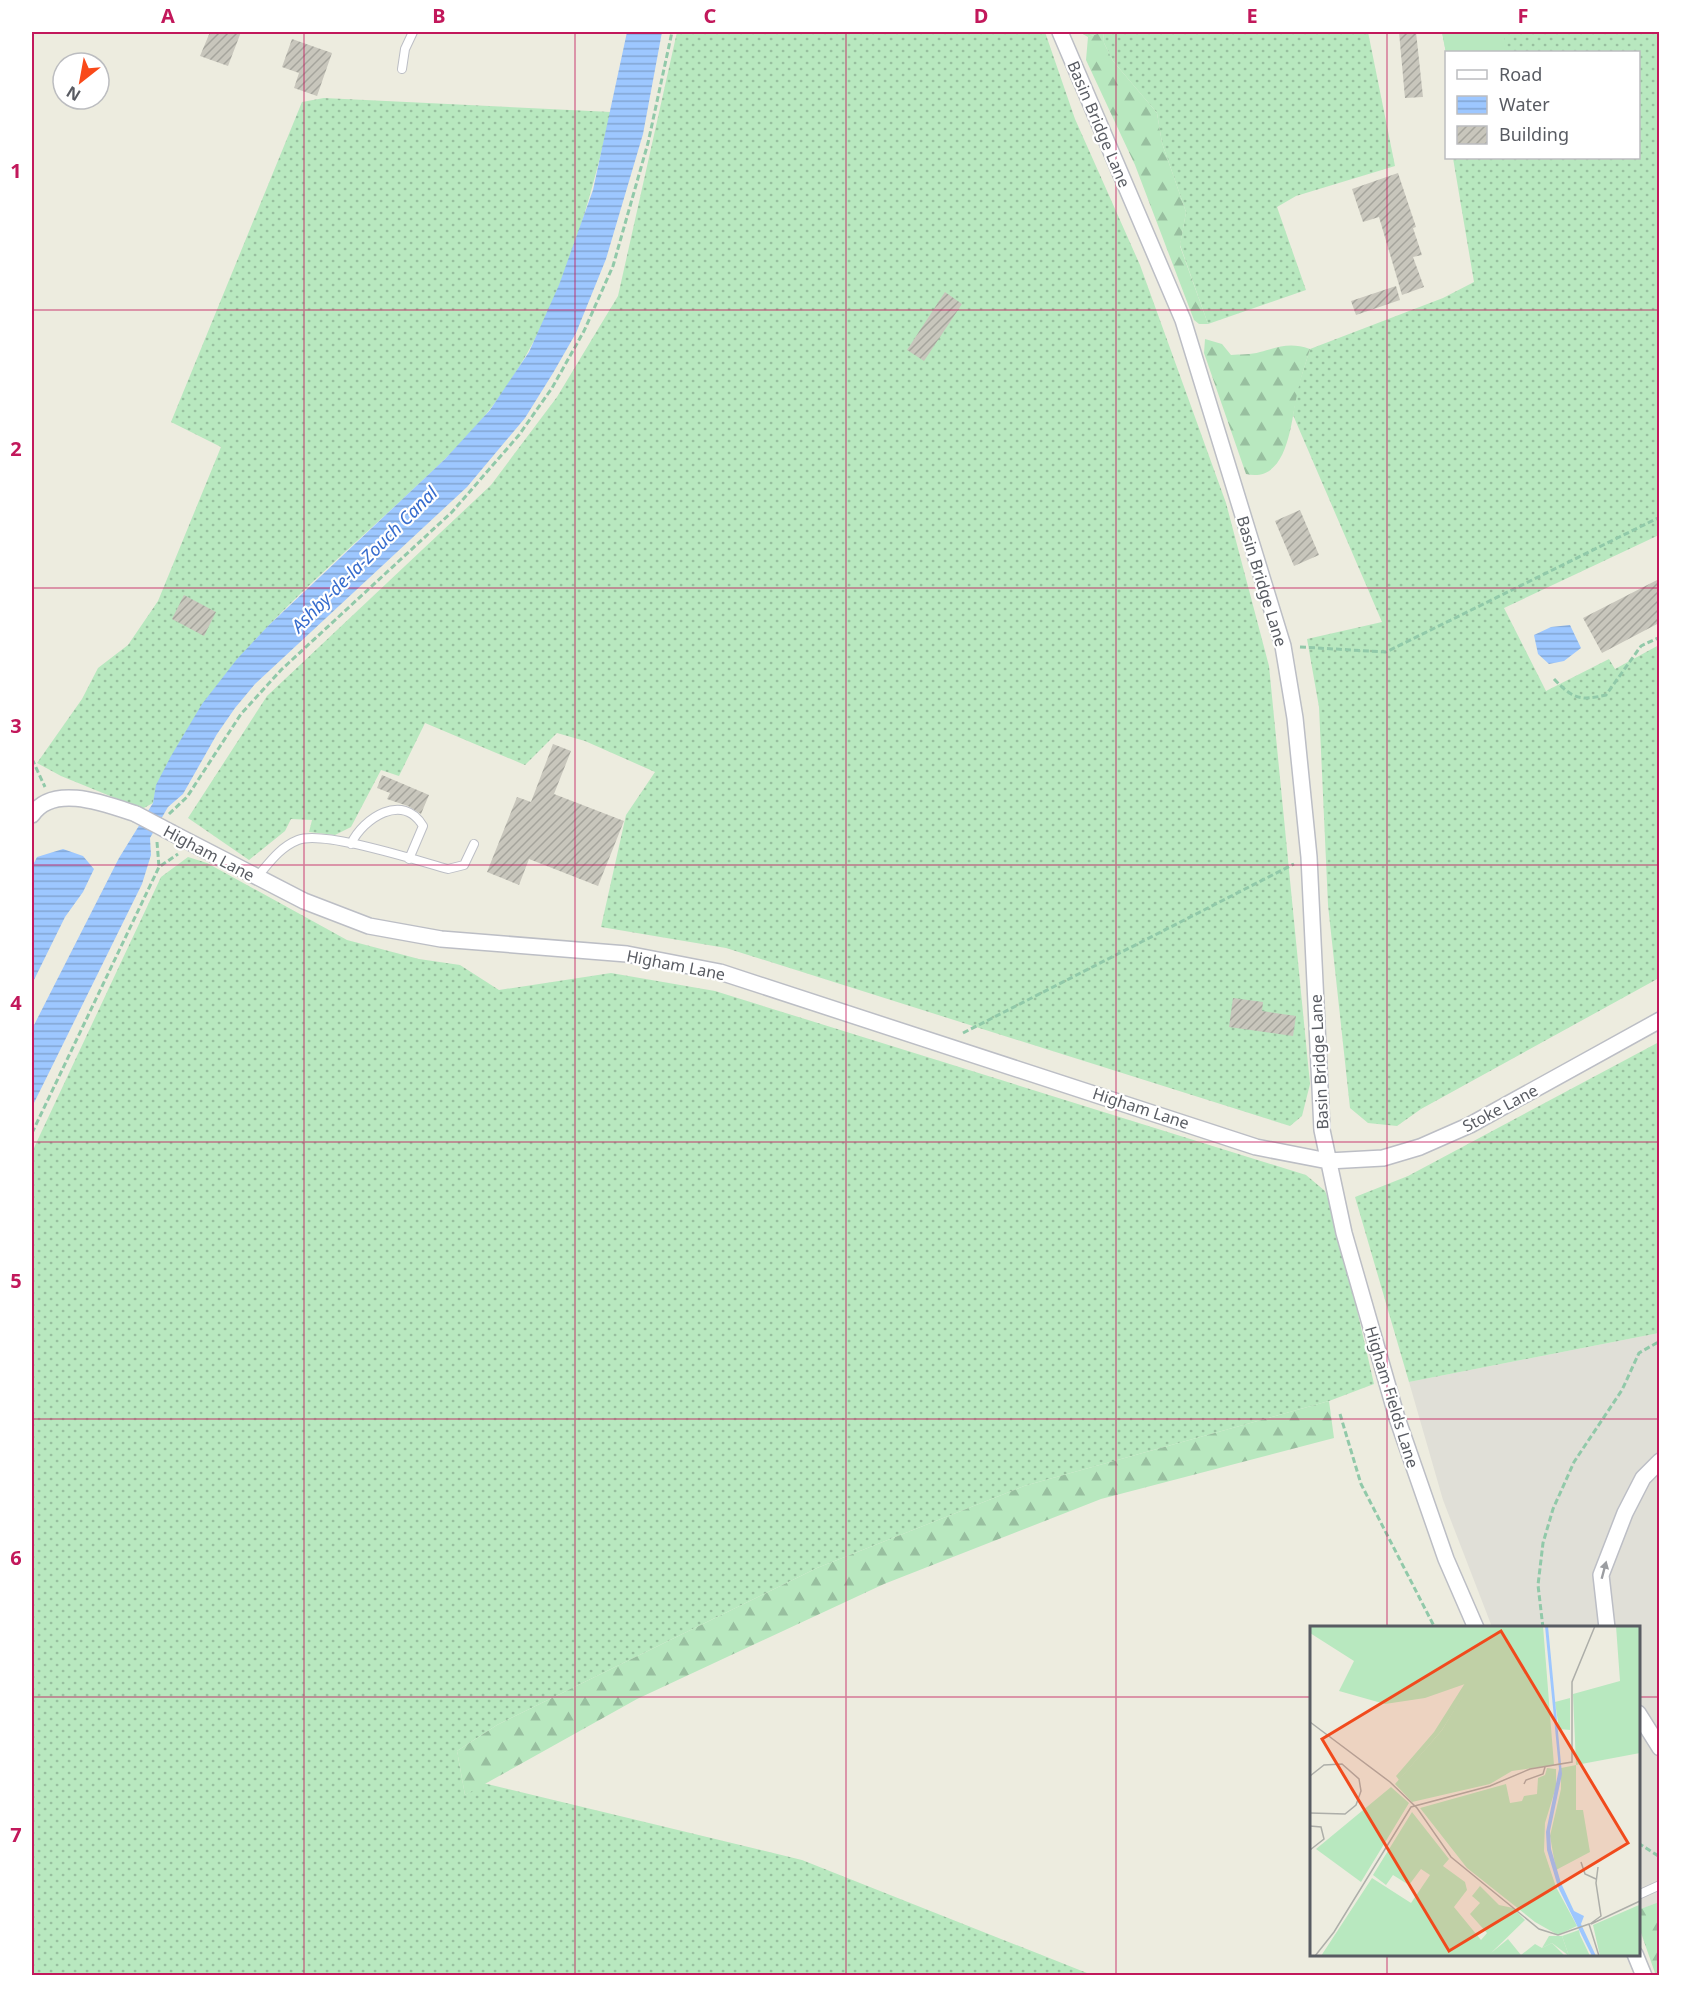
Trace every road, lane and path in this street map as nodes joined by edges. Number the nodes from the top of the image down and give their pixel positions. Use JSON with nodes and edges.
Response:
{"nodes":[{"id":1,"x":413,"y":32,"type":"edge"},
{"id":2,"x":672,"y":32,"type":"edge"},
{"id":3,"x":1060,"y":32,"type":"edge"},
{"id":4,"x":402,"y":69,"type":"dead end"},
{"id":5,"x":1659,"y":517,"type":"edge"},
{"id":6,"x":1659,"y":637,"type":"edge"},
{"id":7,"x":1283,"y":646,"type":"junction"},
{"id":8,"x":1554,"y":679,"type":"dead end"},
{"id":9,"x":32,"y":759,"type":"edge"},
{"id":10,"x":52,"y":800,"type":"junction"},
{"id":11,"x":32,"y":815,"type":"edge"},
{"id":12,"x":165,"y":830,"type":"junction"},
{"id":13,"x":192,"y":844,"type":"junction"},
{"id":14,"x":351,"y":844,"type":"junction"},
{"id":15,"x":474,"y":844,"type":"dead end"},
{"id":16,"x":1309,"y":857,"type":"junction"},
{"id":17,"x":409,"y":859,"type":"junction"},
{"id":18,"x":159,"y":867,"type":"junction"},
{"id":19,"x":256,"y":878,"type":"junction"},
{"id":20,"x":1659,"y":1020,"type":"edge"},
{"id":21,"x":945,"y":1043,"type":"junction"},
{"id":22,"x":32,"y":1133,"type":"edge"},
{"id":23,"x":1329,"y":1161,"type":"junction"},
{"id":24,"x":1659,"y":1341,"type":"edge"},
{"id":25,"x":1340,"y":1414,"type":"dead end"},
{"id":26,"x":1659,"y":1461,"type":"edge"},
{"id":27,"x":1434,"y":1626,"type":"edge"},
{"id":28,"x":1475,"y":1626,"type":"edge"},
{"id":29,"x":1543,"y":1626,"type":"edge"},
{"id":30,"x":1607,"y":1626,"type":"edge"},
{"id":31,"x":1640,"y":1716,"type":"edge"},
{"id":32,"x":1659,"y":1748,"type":"edge"},
{"id":33,"x":1640,"y":1844,"type":"edge"},
{"id":34,"x":1659,"y":1857,"type":"edge"},
{"id":35,"x":1659,"y":1885,"type":"edge"},
{"id":36,"x":1640,"y":1894,"type":"edge"},
{"id":37,"x":1636,"y":1956,"type":"edge"},
{"id":38,"x":1644,"y":1976,"type":"edge"}],
"edges":[{"from":1,"to":4,"type":"lane"},
{"from":2,"to":12,"type":"path"},
{"from":3,"to":7,"type":"street","name":"Basin Bridge Lane"},
{"from":5,"to":7,"type":"path"},
{"from":6,"to":8,"type":"path"},
{"from":7,"to":16,"type":"street","name":"Basin Bridge Lane"},
{"from":9,"to":10,"type":"path"},
{"from":10,"to":11,"type":"street"},
{"from":10,"to":12,"type":"street","name":"Higham Lane","bridge":true},
{"from":12,"to":13,"type":"street","name":"Higham Lane"},
{"from":12,"to":18,"type":"path"},
{"from":13,"to":18,"type":"path"},
{"from":13,"to":19,"type":"street","name":"Higham Lane"},
{"from":14,"to":17,"type":"lane"},
{"from":14,"to":17,"type":"lane"},
{"from":14,"to":19,"type":"lane"},
{"from":15,"to":17,"type":"lane"},
{"from":16,"to":21,"type":"path"},
{"from":16,"to":23,"type":"street","name":"Basin Bridge Lane"},
{"from":18,"to":22,"type":"path"},
{"from":19,"to":21,"type":"street","name":"Higham Lane"},
{"from":20,"to":23,"type":"street","name":"Stoke Lane"},
{"from":21,"to":23,"type":"street","name":"Higham Lane"},
{"from":23,"to":28,"type":"street","name":"Higham Fields Lane"},
{"from":24,"to":29,"type":"path"},
{"from":25,"to":27,"type":"path"},
{"from":30,"to":26,"type":"street","one_way":true},
{"from":31,"to":32,"type":"street"},
{"from":33,"to":34,"type":"path"},
{"from":35,"to":36,"type":"lane"},
{"from":37,"to":38,"type":"street"}]}
